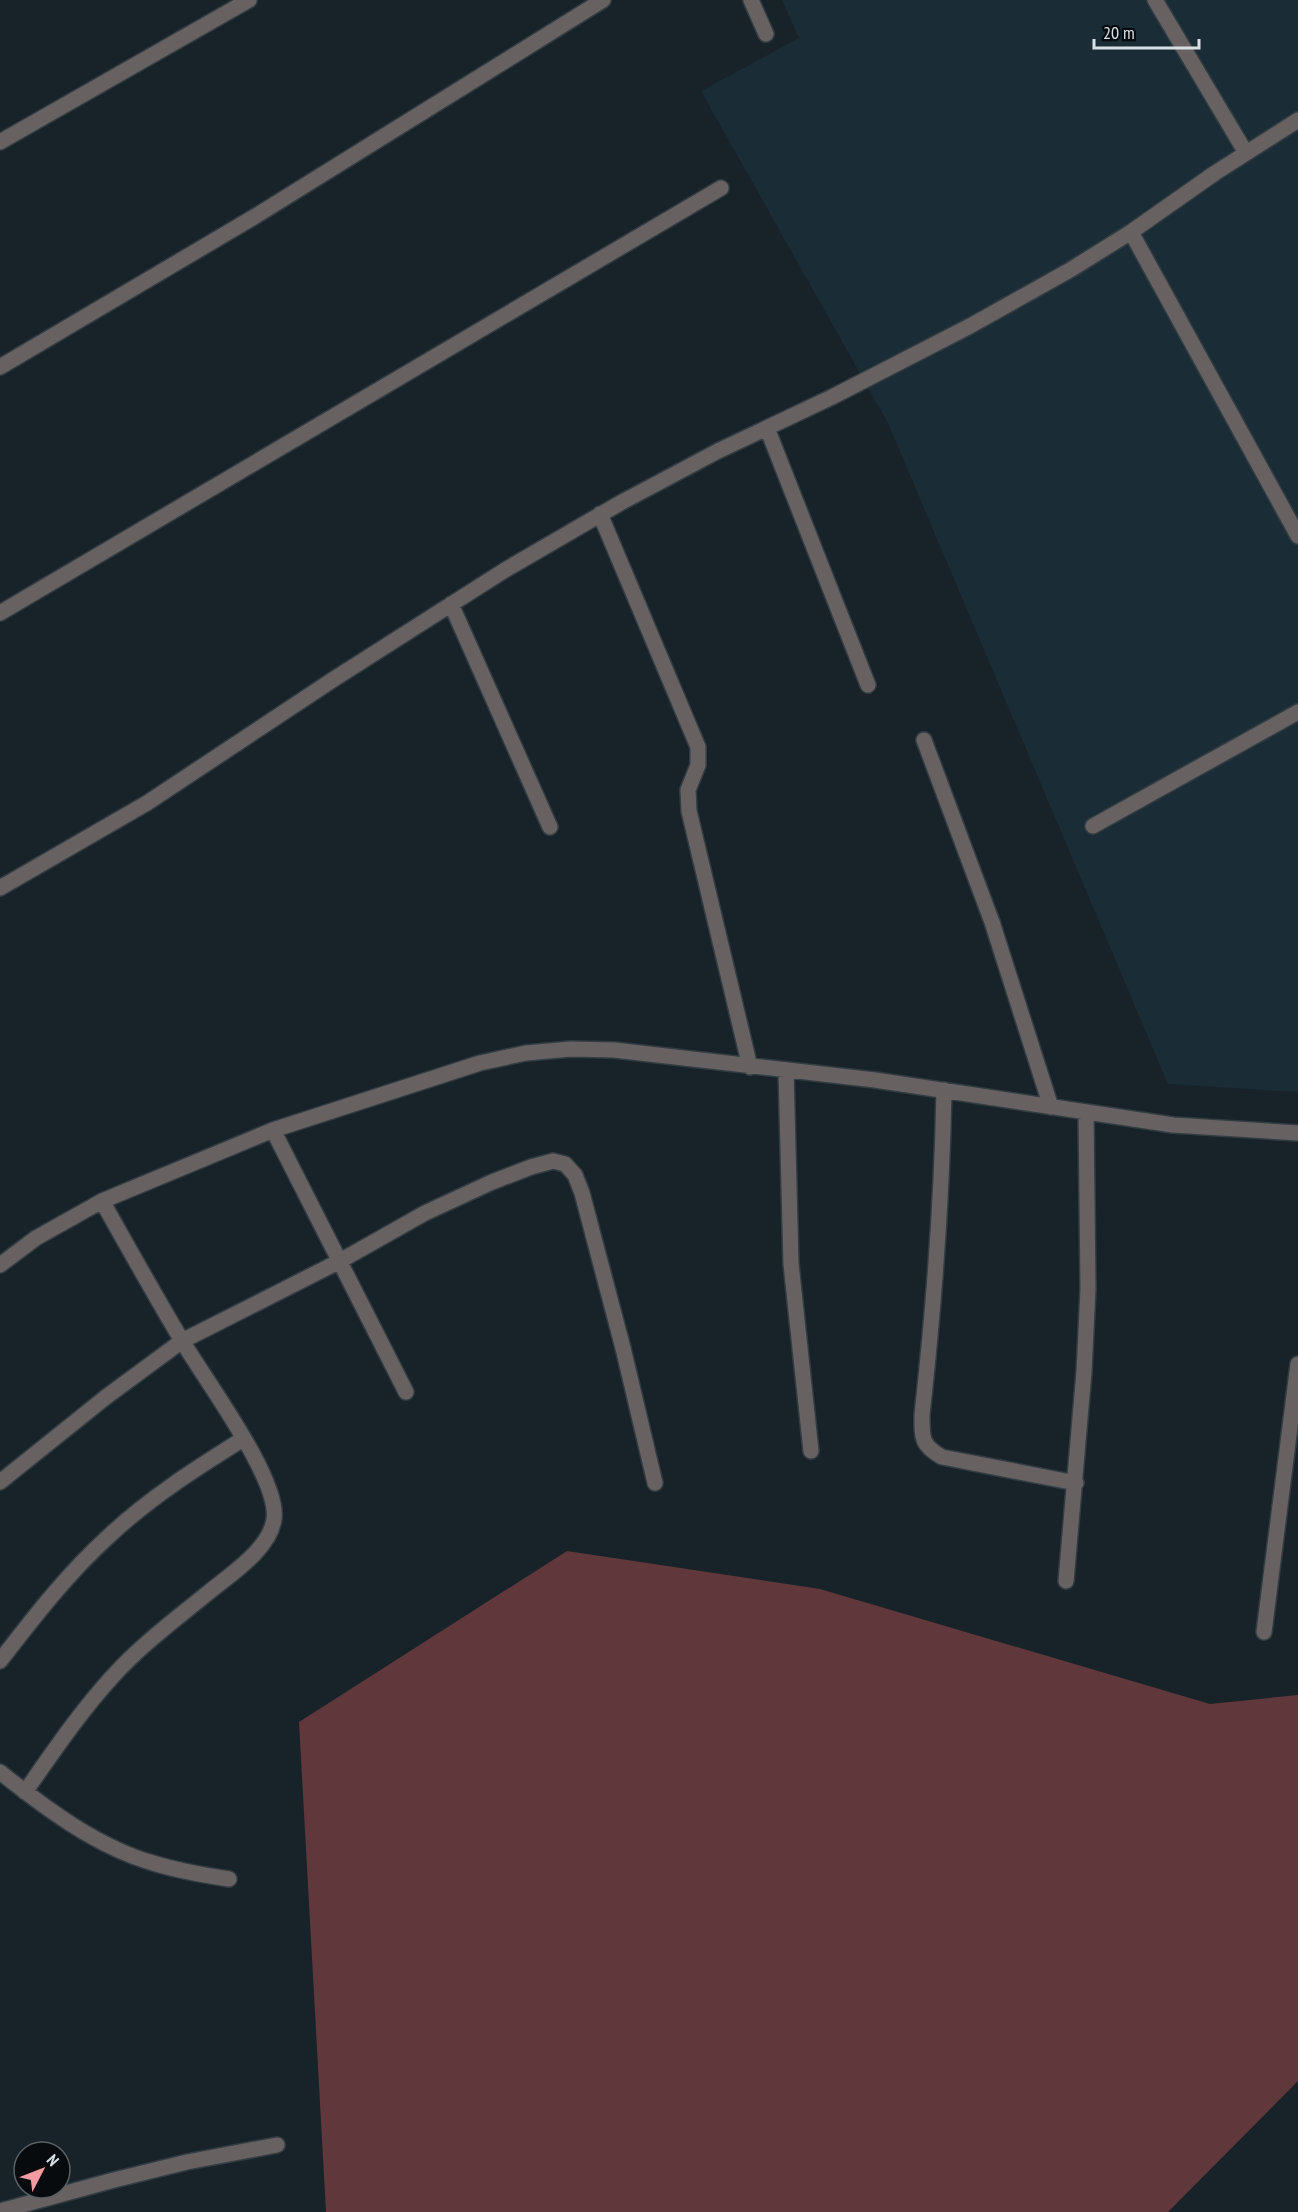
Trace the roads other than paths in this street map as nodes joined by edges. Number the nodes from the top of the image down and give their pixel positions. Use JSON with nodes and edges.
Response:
{"nodes":[{"id":1,"x":249,"y":0,"type":"edge"},
{"id":2,"x":603,"y":0,"type":"edge"},
{"id":3,"x":751,"y":0,"type":"edge"},
{"id":4,"x":1155,"y":0,"type":"edge"},
{"id":5,"x":766,"y":34,"type":"dead end"},
{"id":6,"x":1298,"y":120,"type":"edge"},
{"id":7,"x":0,"y":142,"type":"edge"},
{"id":8,"x":1246,"y":153,"type":"junction"},
{"id":9,"x":721,"y":188,"type":"dead end"},
{"id":10,"x":1131,"y":232,"type":"junction"},
{"id":11,"x":0,"y":367,"type":"edge"},
{"id":12,"x":767,"y":428,"type":"junction"},
{"id":13,"x":600,"y":514,"type":"junction"},
{"id":14,"x":1298,"y":536,"type":"edge"},
{"id":15,"x":451,"y":604,"type":"junction"},
{"id":16,"x":0,"y":613,"type":"edge"},
{"id":17,"x":868,"y":685,"type":"dead end"},
{"id":18,"x":1298,"y":712,"type":"edge"},
{"id":19,"x":924,"y":740,"type":"dead end"},
{"id":20,"x":550,"y":826,"type":"dead end"},
{"id":21,"x":1093,"y":826,"type":"dead end"},
{"id":22,"x":0,"y":888,"type":"edge"},
{"id":23,"x":750,"y":1067,"type":"junction"},
{"id":24,"x":786,"y":1071,"type":"junction"},
{"id":25,"x":945,"y":1090,"type":"junction"},
{"id":26,"x":1051,"y":1107,"type":"junction"},
{"id":27,"x":1086,"y":1112,"type":"junction"},
{"id":28,"x":273,"y":1130,"type":"junction"},
{"id":29,"x":1298,"y":1133,"type":"edge"},
{"id":30,"x":102,"y":1201,"type":"junction"},
{"id":31,"x":340,"y":1261,"type":"junction"},
{"id":32,"x":0,"y":1265,"type":"edge"},
{"id":33,"x":182,"y":1341,"type":"junction"},
{"id":34,"x":1298,"y":1364,"type":"edge"},
{"id":35,"x":406,"y":1392,"type":"dead end"},
{"id":36,"x":243,"y":1439,"type":"junction"},
{"id":37,"x":811,"y":1452,"type":"dead end"},
{"id":38,"x":0,"y":1482,"type":"edge"},
{"id":39,"x":655,"y":1483,"type":"dead end"},
{"id":40,"x":1076,"y":1483,"type":"junction"},
{"id":41,"x":1066,"y":1581,"type":"dead end"},
{"id":42,"x":1264,"y":1632,"type":"dead end"},
{"id":43,"x":0,"y":1661,"type":"edge"},
{"id":44,"x":0,"y":1772,"type":"edge"},
{"id":45,"x":25,"y":1792,"type":"junction"},
{"id":46,"x":229,"y":1879,"type":"dead end"},
{"id":47,"x":277,"y":2145,"type":"dead end"},
{"id":48,"x":0,"y":2211,"type":"edge"}],
"edges":[{"from":1,"to":7,"type":"street"},
{"from":2,"to":11,"type":"street"},
{"from":3,"to":5,"type":"street"},
{"from":4,"to":8,"type":"street"},
{"from":6,"to":8,"type":"street"},
{"from":8,"to":10,"type":"street"},
{"from":9,"to":16,"type":"street"},
{"from":10,"to":12,"type":"street"},
{"from":10,"to":14,"type":"street"},
{"from":12,"to":13,"type":"street"},
{"from":12,"to":17,"type":"street"},
{"from":13,"to":15,"type":"street"},
{"from":13,"to":23,"type":"street"},
{"from":15,"to":20,"type":"street"},
{"from":15,"to":22,"type":"street"},
{"from":18,"to":21,"type":"street"},
{"from":19,"to":26,"type":"street"},
{"from":23,"to":24,"type":"street"},
{"from":23,"to":28,"type":"street"},
{"from":24,"to":25,"type":"street"},
{"from":24,"to":37,"type":"street"},
{"from":25,"to":26,"type":"street"},
{"from":25,"to":40,"type":"street"},
{"from":26,"to":27,"type":"street"},
{"from":27,"to":29,"type":"street"},
{"from":27,"to":40,"type":"street"},
{"from":28,"to":30,"type":"street"},
{"from":28,"to":31,"type":"street"},
{"from":30,"to":32,"type":"street"},
{"from":30,"to":33,"type":"street"},
{"from":31,"to":33,"type":"street"},
{"from":31,"to":35,"type":"street"},
{"from":31,"to":39,"type":"street"},
{"from":33,"to":36,"type":"street"},
{"from":33,"to":38,"type":"street"},
{"from":34,"to":42,"type":"street"},
{"from":36,"to":43,"type":"street"},
{"from":36,"to":45,"type":"street"},
{"from":40,"to":41,"type":"street"},
{"from":44,"to":45,"type":"street"},
{"from":45,"to":46,"type":"street"},
{"from":47,"to":48,"type":"street"}]}
